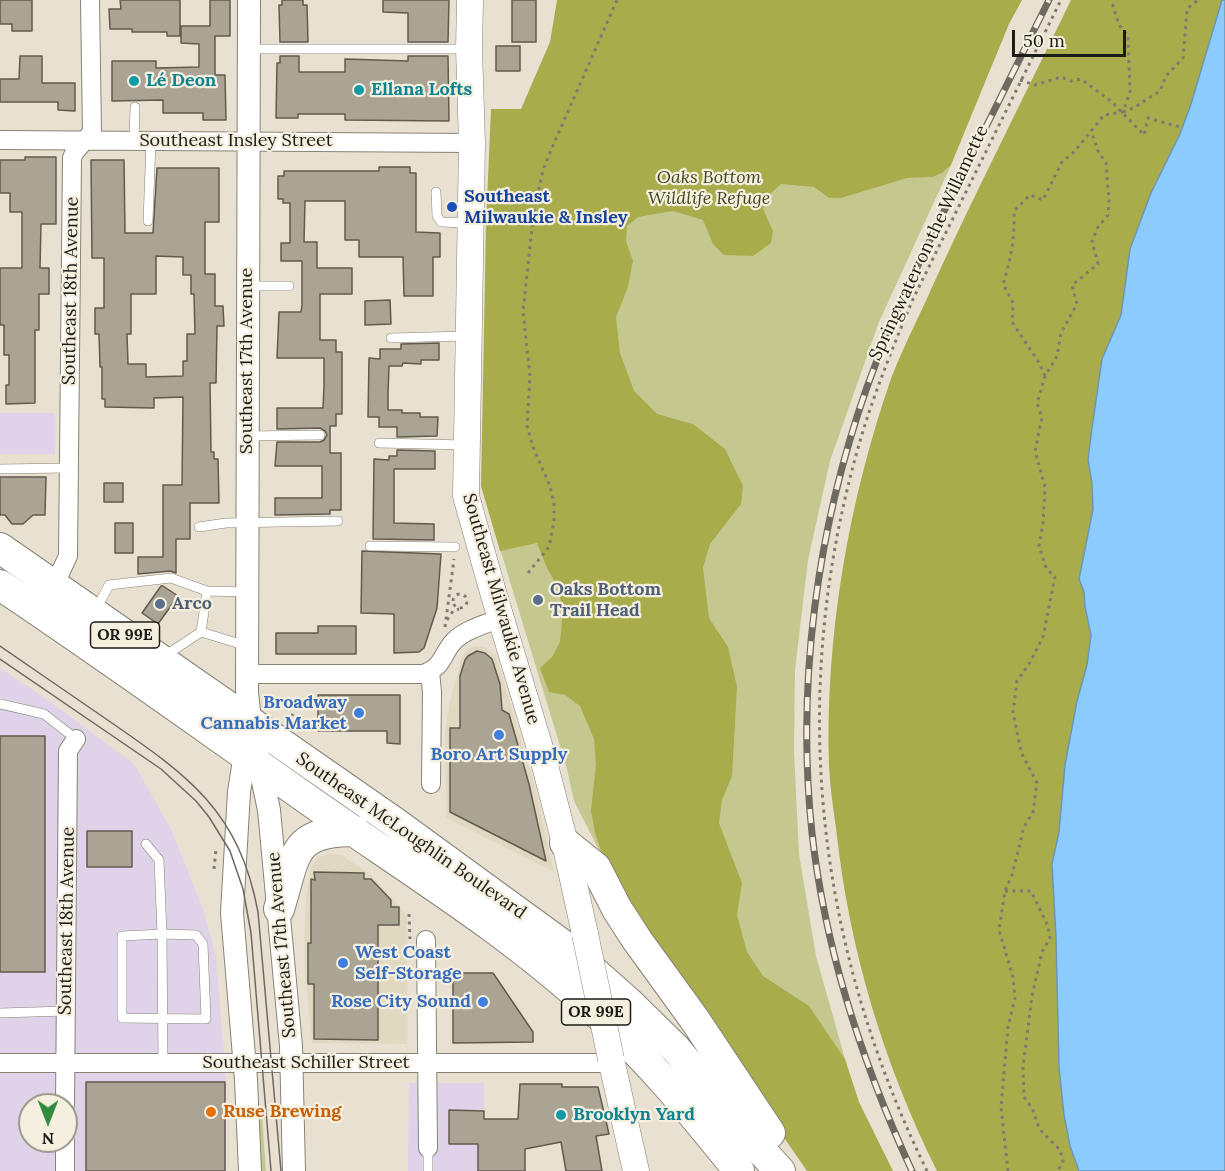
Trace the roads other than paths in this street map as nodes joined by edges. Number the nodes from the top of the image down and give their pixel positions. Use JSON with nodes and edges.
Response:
{"nodes":[{"id":1,"x":90,"y":0,"type":"edge"},
{"id":2,"x":249,"y":0,"type":"edge"},
{"id":3,"x":470,"y":0,"type":"edge"},
{"id":4,"x":248,"y":49,"type":"junction"},
{"id":5,"x":469,"y":49,"type":"junction"},
{"id":6,"x":135,"y":107,"type":"dead end"},
{"id":7,"x":0,"y":140,"type":"edge"},
{"id":8,"x":85,"y":141,"type":"junction"},
{"id":9,"x":142,"y":141,"type":"junction"},
{"id":10,"x":248,"y":141,"type":"junction"},
{"id":11,"x":472,"y":144,"type":"junction"},
{"id":12,"x":435,"y":192,"type":"dead end"},
{"id":13,"x":148,"y":221,"type":"dead end"},
{"id":14,"x":470,"y":223,"type":"junction"},
{"id":15,"x":247,"y":286,"type":"junction"},
{"id":16,"x":290,"y":286,"type":"dead end"},
{"id":17,"x":468,"y":336,"type":"junction"},
{"id":18,"x":390,"y":338,"type":"dead end"},
{"id":19,"x":320,"y":435,"type":"dead end"},
{"id":20,"x":247,"y":436,"type":"junction"},
{"id":21,"x":379,"y":443,"type":"dead end"},
{"id":22,"x":466,"y":445,"type":"junction"},
{"id":23,"x":68,"y":468,"type":"junction"},
{"id":24,"x":0,"y":469,"type":"edge"},
{"id":25,"x":338,"y":521,"type":"dead end"},
{"id":26,"x":247,"y":522,"type":"junction"},
{"id":27,"x":199,"y":527,"type":"dead end"},
{"id":28,"x":370,"y":546,"type":"dead end"},
{"id":29,"x":455,"y":547,"type":"dead end"},
{"id":30,"x":0,"y":548,"type":"edge"},
{"id":31,"x":0,"y":585,"type":"edge"},
{"id":32,"x":54,"y":586,"type":"junction"},
{"id":33,"x":207,"y":591,"type":"junction"},
{"id":34,"x":247,"y":592,"type":"junction"},
{"id":35,"x":93,"y":613,"type":"junction"},
{"id":36,"x":501,"y":618,"type":"junction"},
{"id":37,"x":201,"y":632,"type":"junction"},
{"id":38,"x":247,"y":646,"type":"junction"},
{"id":39,"x":159,"y":659,"type":"junction"},
{"id":40,"x":430,"y":672,"type":"junction"},
{"id":41,"x":247,"y":674,"type":"junction"},
{"id":42,"x":0,"y":704,"type":"edge"},
{"id":43,"x":250,"y":721,"type":"junction"},
{"id":44,"x":76,"y":740,"type":"joint"},
{"id":45,"x":252,"y":759,"type":"junction"},
{"id":46,"x":431,"y":784,"type":"dead end"},
{"id":47,"x":355,"y":831,"type":"junction"},
{"id":48,"x":565,"y":843,"type":"junction"},
{"id":49,"x":146,"y":844,"type":"dead end"},
{"id":50,"x":279,"y":909,"type":"junction"},
{"id":51,"x":162,"y":934,"type":"junction"},
{"id":52,"x":426,"y":940,"type":"dead end"},
{"id":53,"x":66,"y":1011,"type":"junction"},
{"id":54,"x":0,"y":1013,"type":"edge"},
{"id":55,"x":163,"y":1019,"type":"junction"},
{"id":56,"x":612,"y":1061,"type":"junction"},
{"id":57,"x":245,"y":1062,"type":"junction"},
{"id":58,"x":292,"y":1062,"type":"junction"},
{"id":59,"x":0,"y":1063,"type":"edge"},
{"id":60,"x":66,"y":1063,"type":"junction"},
{"id":61,"x":163,"y":1063,"type":"junction"},
{"id":62,"x":428,"y":1063,"type":"junction"},
{"id":63,"x":66,"y":1093,"type":"edge"},
{"id":64,"x":428,"y":1148,"type":"joint"},
{"id":65,"x":65,"y":1153,"type":"edge"},
{"id":66,"x":779,"y":1169,"type":"edge"},
{"id":67,"x":65,"y":1171,"type":"edge"},
{"id":68,"x":250,"y":1171,"type":"edge"},
{"id":69,"x":294,"y":1171,"type":"edge"},
{"id":70,"x":428,"y":1171,"type":"edge"},
{"id":71,"x":636,"y":1171,"type":"edge"},
{"id":72,"x":739,"y":1171,"type":"edge"}],
"edges":[{"from":1,"to":8,"type":"street","name":"Southeast 18th Avenue"},
{"from":2,"to":4,"type":"street","name":"Southeast 17th Avenue"},
{"from":3,"to":5,"type":"main road","name":"Southeast Milwaukie Avenue"},
{"from":4,"to":5,"type":"lane"},
{"from":4,"to":10,"type":"street","name":"Southeast 17th Avenue"},
{"from":5,"to":11,"type":"main road","name":"Southeast Milwaukie Avenue"},
{"from":6,"to":9,"type":"lane"},
{"from":7,"to":8,"type":"street","name":"Southeast Insley Street"},
{"from":8,"to":9,"type":"street","name":"Southeast Insley Street"},
{"from":8,"to":23,"type":"street","name":"Southeast 18th Avenue"},
{"from":9,"to":10,"type":"street","name":"Southeast Insley Street"},
{"from":9,"to":13,"type":"lane"},
{"from":10,"to":11,"type":"street","name":"Southeast Insley Street"},
{"from":10,"to":15,"type":"street","name":"Southeast 17th Avenue"},
{"from":11,"to":14,"type":"main road","name":"Southeast Milwaukie Avenue"},
{"from":12,"to":14,"type":"lane"},
{"from":14,"to":17,"type":"main road","name":"Southeast Milwaukie Avenue"},
{"from":15,"to":16,"type":"lane"},
{"from":15,"to":20,"type":"street","name":"Southeast 17th Avenue"},
{"from":17,"to":18,"type":"lane"},
{"from":17,"to":22,"type":"main road","name":"Southeast Milwaukie Avenue"},
{"from":19,"to":20,"type":"lane"},
{"from":20,"to":26,"type":"street","name":"Southeast 17th Avenue"},
{"from":21,"to":22,"type":"lane"},
{"from":22,"to":36,"type":"main road","name":"Southeast Milwaukie Avenue"},
{"from":23,"to":24,"type":"lane"},
{"from":23,"to":32,"type":"street","name":"Southeast 18th Avenue"},
{"from":25,"to":26,"type":"lane"},
{"from":26,"to":27,"type":"lane"},
{"from":26,"to":34,"type":"street","name":"Southeast 17th Avenue"},
{"from":28,"to":29,"type":"lane"},
{"from":30,"to":32,"type":"highway","name":"Southeast McLoughlin Boulevard","number":"OR 99E"},
{"from":31,"to":45,"type":"highway","name":"Southeast McLoughlin Boulevard","number":"OR 99E"},
{"from":32,"to":35,"type":"highway","name":"Southeast McLoughlin Boulevard","number":"OR 99E"},
{"from":33,"to":34,"type":"lane"},
{"from":33,"to":35,"type":"lane"},
{"from":33,"to":37,"type":"lane"},
{"from":34,"to":38,"type":"street","name":"Southeast 17th Avenue"},
{"from":35,"to":39,"type":"highway","name":"Southeast McLoughlin Boulevard","number":"OR 99E"},
{"from":36,"to":40,"type":"street"},
{"from":36,"to":48,"type":"main road","name":"Southeast Milwaukie Avenue"},
{"from":37,"to":38,"type":"lane"},
{"from":37,"to":39,"type":"lane"},
{"from":38,"to":41,"type":"street","name":"Southeast 17th Avenue"},
{"from":39,"to":43,"type":"highway","name":"Southeast McLoughlin Boulevard","number":"OR 99E"},
{"from":40,"to":41,"type":"street"},
{"from":40,"to":46,"type":"street"},
{"from":41,"to":43,"type":"street","name":"Southeast 17th Avenue"},
{"from":42,"to":44,"type":"lane"},
{"from":43,"to":45,"type":"street","name":"Southeast 17th Avenue"},
{"from":43,"to":66,"type":"highway","name":"Southeast McLoughlin Boulevard","number":"OR 99E"},
{"from":44,"to":53,"type":"street","name":"Southeast 18th Avenue"},
{"from":45,"to":47,"type":"highway","name":"Southeast McLoughlin Boulevard","number":"OR 99E"},
{"from":45,"to":50,"type":"street","name":"Southeast 17th Avenue"},
{"from":45,"to":57,"type":"street","name":"Southeast 17th Avenue"},
{"from":47,"to":50,"type":"highway"},
{"from":47,"to":72,"type":"highway","name":"Southeast McLoughlin Boulevard","number":"OR 99E"},
{"from":48,"to":56,"type":"main road","name":"Southeast Milwaukie Avenue","bridge":true},
{"from":48,"to":66,"type":"highway"},
{"from":49,"to":51,"type":"lane"},
{"from":50,"to":58,"type":"street","name":"Southeast 17th Avenue"},
{"from":51,"to":55,"type":"lane"},
{"from":51,"to":55,"type":"lane"},
{"from":51,"to":55,"type":"lane"},
{"from":52,"to":62,"type":"street"},
{"from":53,"to":54,"type":"lane"},
{"from":53,"to":60,"type":"street","name":"Southeast 18th Avenue"},
{"from":55,"to":61,"type":"lane"},
{"from":56,"to":62,"type":"street","name":"Southeast Schiller Street"},
{"from":56,"to":71,"type":"main road","name":"Southeast Milwaukie Avenue"},
{"from":57,"to":58,"type":"street","name":"Southeast Schiller Street"},
{"from":57,"to":61,"type":"street","name":"Southeast Schiller Street"},
{"from":57,"to":68,"type":"street","name":"Southeast 17th Avenue"},
{"from":58,"to":62,"type":"street","name":"Southeast Schiller Street"},
{"from":58,"to":69,"type":"street","name":"Southeast 17th Avenue"},
{"from":59,"to":60,"type":"street","name":"Southeast Schiller Street"},
{"from":60,"to":61,"type":"street","name":"Southeast Schiller Street"},
{"from":60,"to":63,"type":"street","name":"Southeast 18th Avenue"},
{"from":62,"to":64,"type":"street"},
{"from":64,"to":70,"type":"lane"},
{"from":65,"to":67,"type":"street"}]}
